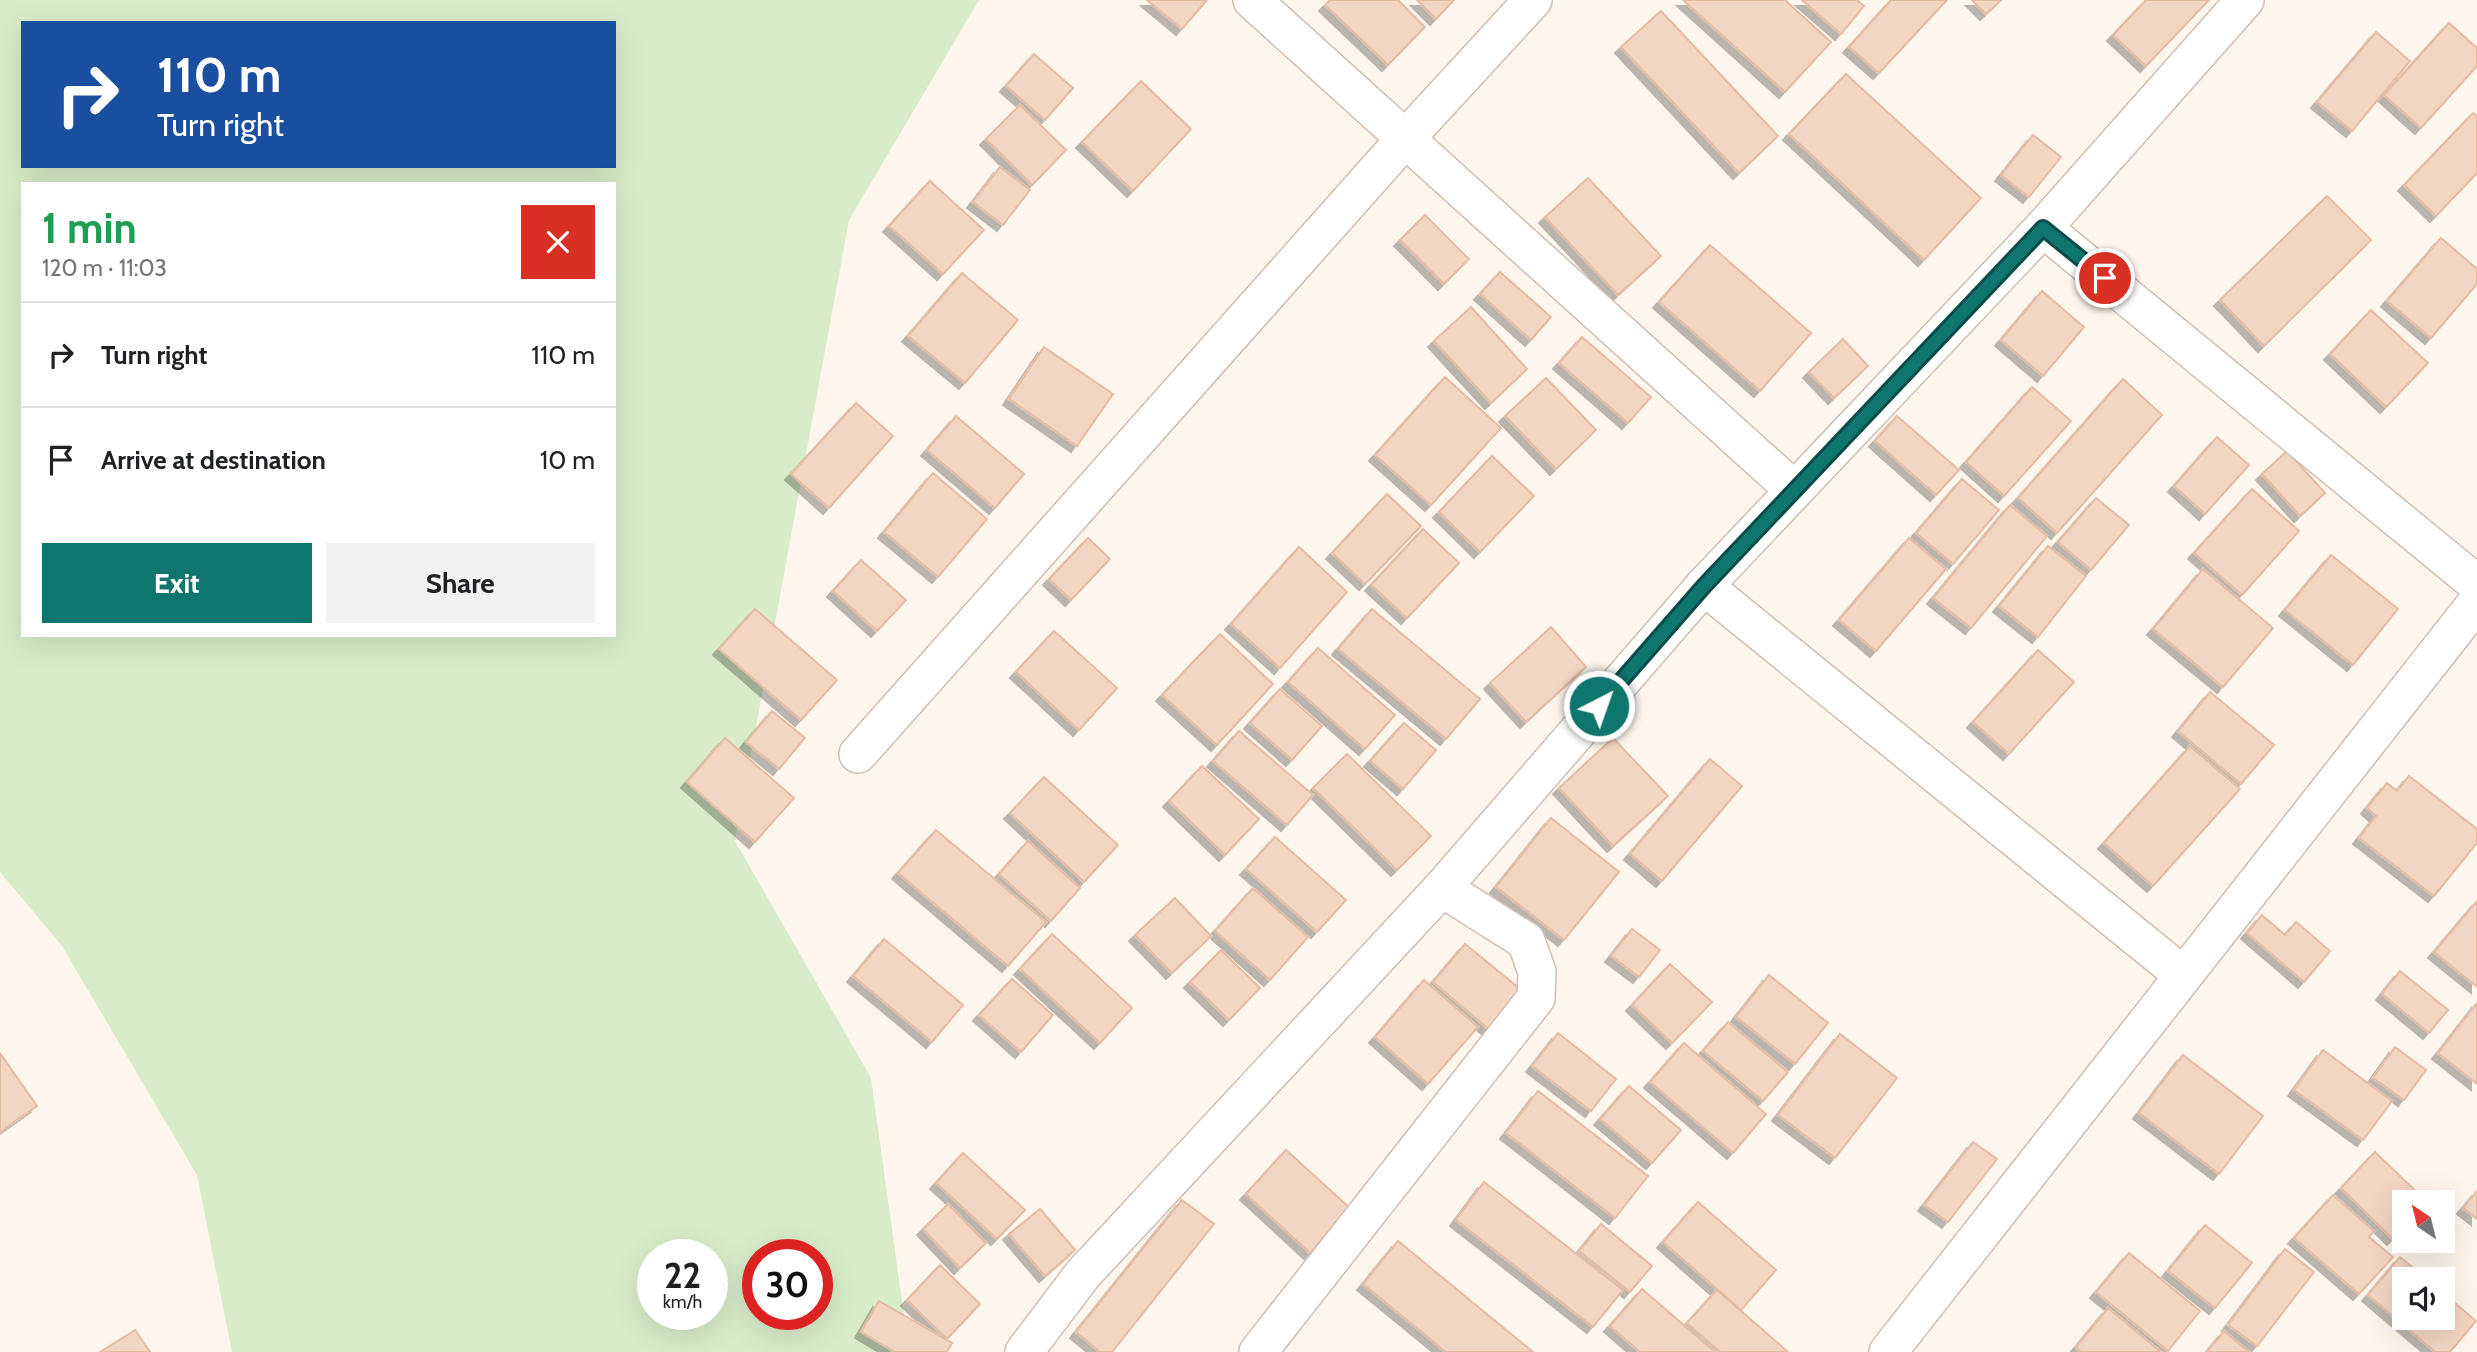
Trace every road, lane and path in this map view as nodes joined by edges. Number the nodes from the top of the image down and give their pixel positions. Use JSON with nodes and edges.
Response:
{"nodes":[{"id":1,"x":1252,"y":0,"type":"edge"},
{"id":2,"x":1533,"y":0,"type":"edge"},
{"id":3,"x":2245,"y":0,"type":"edge"},
{"id":4,"x":1405,"y":139,"type":"junction"},
{"id":5,"x":2043,"y":228,"type":"junction"},
{"id":6,"x":1794,"y":489,"type":"junction"},
{"id":7,"x":2477,"y":584,"type":"edge"},
{"id":8,"x":1704,"y":586,"type":"junction"},
{"id":9,"x":2477,"y":602,"type":"edge"},
{"id":10,"x":858,"y":754,"type":"dead end"},
{"id":11,"x":1442,"y":888,"type":"junction"},
{"id":12,"x":2183,"y":975,"type":"junction"},
{"id":13,"x":1024,"y":1352,"type":"edge"},
{"id":14,"x":1258,"y":1352,"type":"edge"},
{"id":15,"x":1888,"y":1352,"type":"edge"}],
"edges":[{"from":1,"to":4,"type":"street"},
{"from":2,"to":4,"type":"street"},
{"from":3,"to":5,"type":"street"},
{"from":4,"to":6,"type":"street"},
{"from":4,"to":10,"type":"street"},
{"from":5,"to":6,"type":"street"},
{"from":5,"to":7,"type":"street"},
{"from":6,"to":8,"type":"street"},
{"from":8,"to":11,"type":"street"},
{"from":8,"to":12,"type":"street"},
{"from":9,"to":12,"type":"street"},
{"from":11,"to":13,"type":"street"},
{"from":11,"to":14,"type":"street"},
{"from":12,"to":15,"type":"street"}]}
